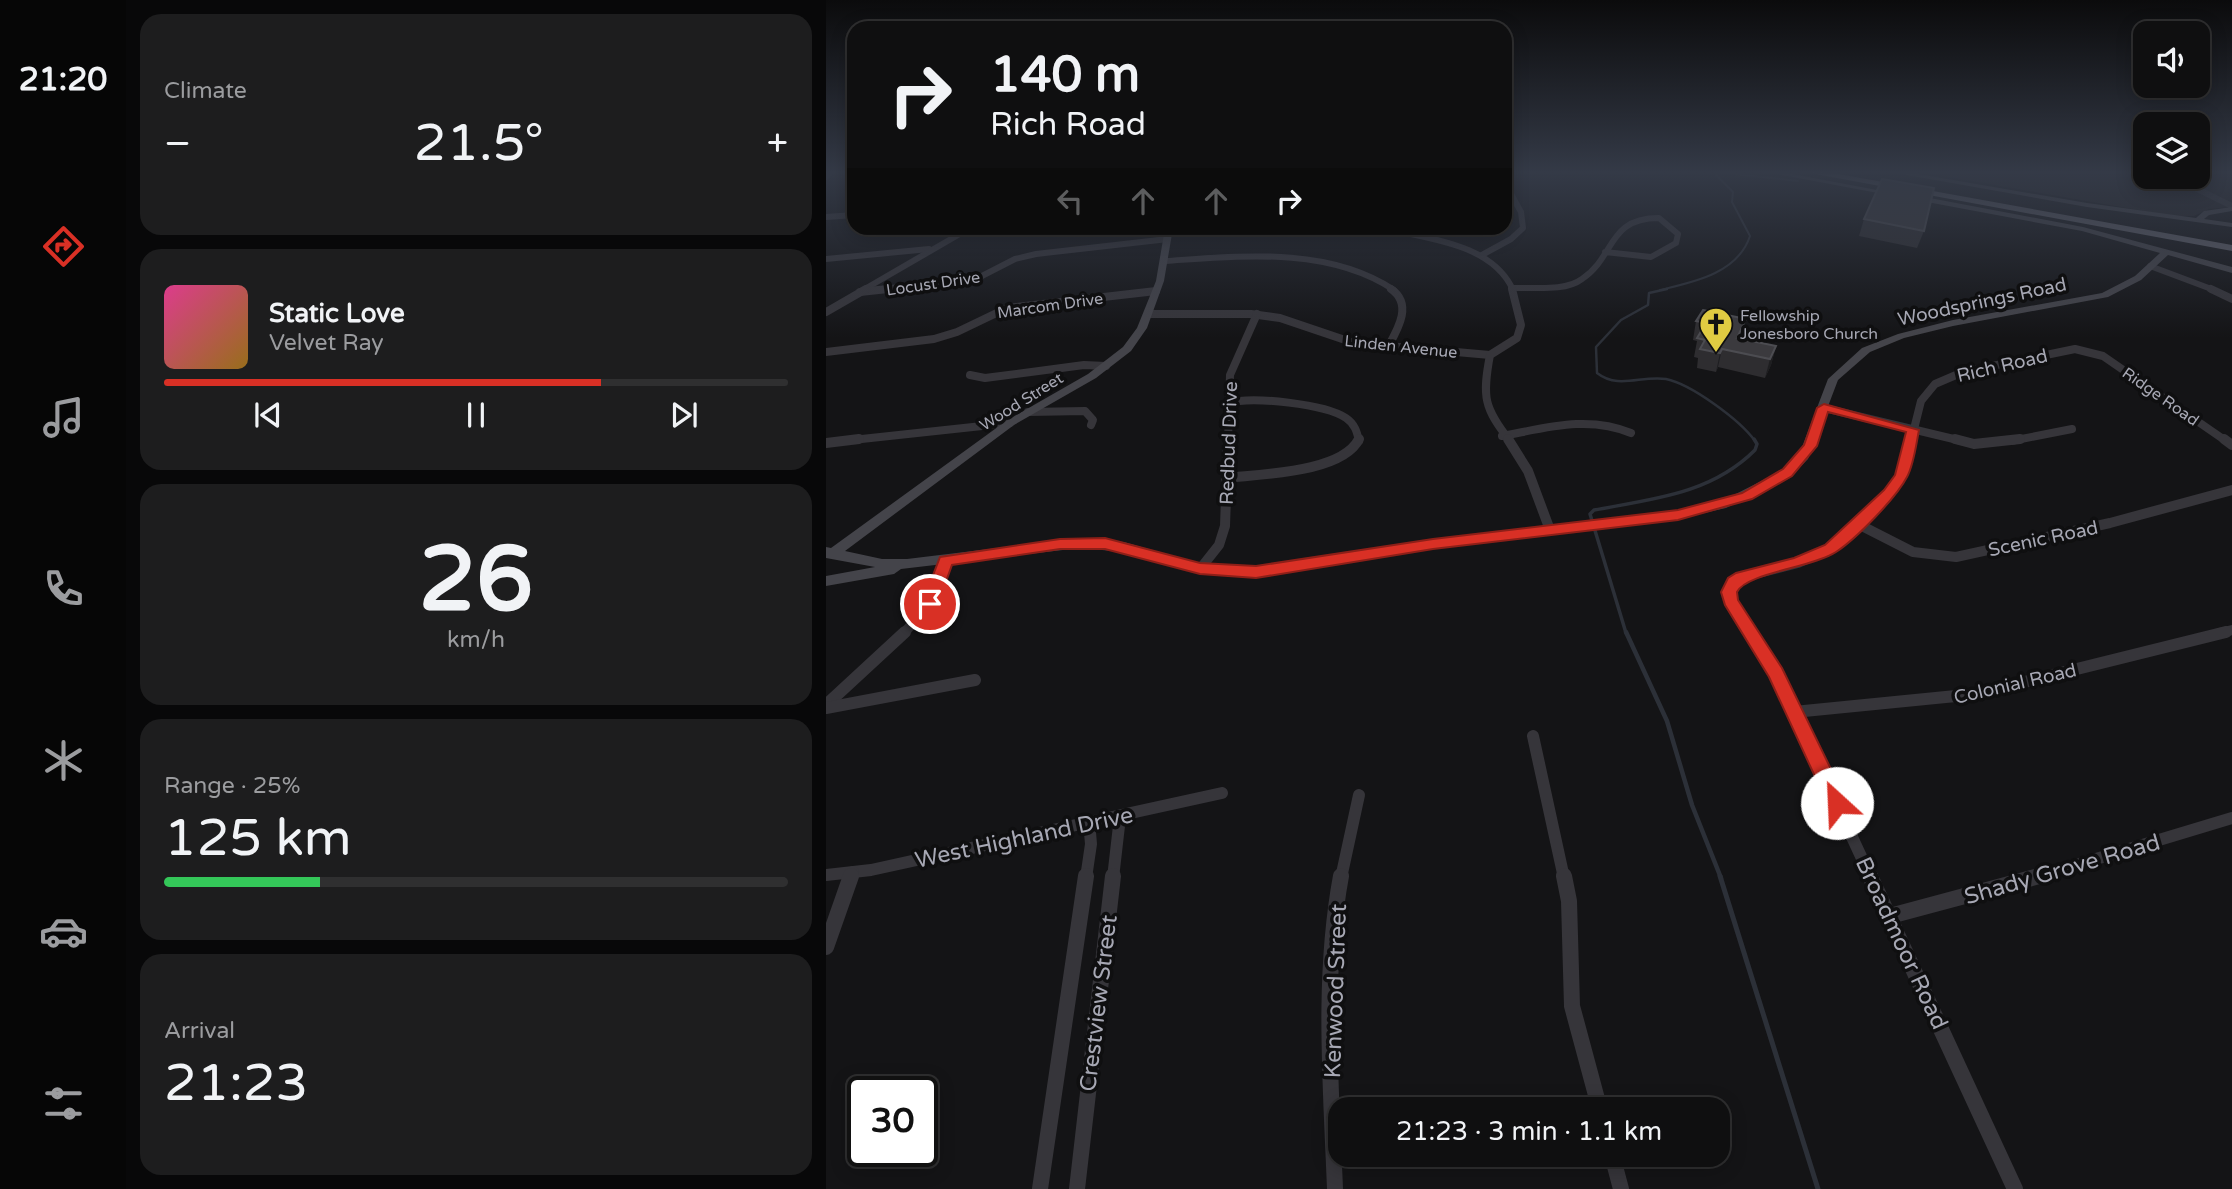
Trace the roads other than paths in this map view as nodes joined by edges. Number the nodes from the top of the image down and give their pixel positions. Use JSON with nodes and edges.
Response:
{"nodes":[{"id":1,"x":1525,"y":226,"type":"edge"},
{"id":2,"x":1623,"y":226,"type":"edge"},
{"id":3,"x":1669,"y":226,"type":"edge"},
{"id":4,"x":2069,"y":226,"type":"edge"},
{"id":5,"x":2109,"y":226,"type":"edge"},
{"id":6,"x":2150,"y":226,"type":"edge"},
{"id":7,"x":958,"y":235,"type":"edge"},
{"id":8,"x":1155,"y":235,"type":"edge"},
{"id":9,"x":1168,"y":235,"type":"edge"},
{"id":10,"x":1408,"y":235,"type":"edge"},
{"id":11,"x":2232,"y":241,"type":"edge"},
{"id":12,"x":935,"y":248,"type":"junction"},
{"id":13,"x":2232,"y":251,"type":"edge"},
{"id":14,"x":1605,"y":252,"type":"junction"},
{"id":15,"x":2166,"y":252,"type":"junction"},
{"id":16,"x":1482,"y":255,"type":"junction"},
{"id":17,"x":826,"y":259,"type":"edge"},
{"id":18,"x":1166,"y":261,"type":"junction"},
{"id":19,"x":2150,"y":266,"type":"junction"},
{"id":20,"x":2232,"y":270,"type":"edge"},
{"id":21,"x":1512,"y":288,"type":"junction"},
{"id":22,"x":1156,"y":291,"type":"junction"},
{"id":23,"x":860,"y":292,"type":"junction"},
{"id":24,"x":2232,"y":299,"type":"edge"},
{"id":25,"x":826,"y":309,"type":"edge"},
{"id":26,"x":1148,"y":314,"type":"junction"},
{"id":27,"x":1257,"y":314,"type":"junction"},
{"id":28,"x":1388,"y":347,"type":"junction"},
{"id":29,"x":2087,"y":351,"type":"joint"},
{"id":30,"x":826,"y":352,"type":"edge"},
{"id":31,"x":1490,"y":355,"type":"junction"},
{"id":32,"x":1106,"y":366,"type":"junction"},
{"id":33,"x":970,"y":375,"type":"dead end"},
{"id":34,"x":1228,"y":402,"type":"junction"},
{"id":35,"x":1824,"y":408,"type":"junction"},
{"id":36,"x":1028,"y":412,"type":"junction"},
{"id":37,"x":1010,"y":423,"type":"junction"},
{"id":38,"x":1091,"y":425,"type":"dead end"},
{"id":39,"x":2072,"y":429,"type":"dead end"},
{"id":40,"x":1913,"y":430,"type":"junction"},
{"id":41,"x":1631,"y":433,"type":"dead end"},
{"id":42,"x":1502,"y":436,"type":"junction"},
{"id":43,"x":826,"y":443,"type":"edge"},
{"id":44,"x":2232,"y":445,"type":"edge"},
{"id":45,"x":1226,"y":478,"type":"junction"},
{"id":46,"x":2232,"y":490,"type":"edge"},
{"id":47,"x":1858,"y":524,"type":"junction"},
{"id":48,"x":1550,"y":530,"type":"junction"},
{"id":49,"x":828,"y":555,"type":"edge"},
{"id":50,"x":946,"y":561,"type":"junction"},
{"id":51,"x":907,"y":564,"type":"junction"},
{"id":52,"x":1200,"y":569,"type":"junction"},
{"id":53,"x":826,"y":580,"type":"edge"},
{"id":54,"x":1731,"y":587,"type":"joint"},
{"id":55,"x":2232,"y":629,"type":"edge"},
{"id":56,"x":975,"y":680,"type":"dead end"},
{"id":57,"x":826,"y":707,"type":"edge"},
{"id":58,"x":1794,"y":712,"type":"junction"},
{"id":59,"x":1532,"y":736,"type":"dead end"},
{"id":60,"x":1222,"y":793,"type":"dead end"},
{"id":61,"x":1359,"y":795,"type":"dead end"},
{"id":62,"x":1120,"y":817,"type":"junction"},
{"id":63,"x":2232,"y":818,"type":"edge"},
{"id":64,"x":1089,"y":821,"type":"junction"},
{"id":65,"x":853,"y":872,"type":"junction"},
{"id":66,"x":826,"y":875,"type":"edge"},
{"id":67,"x":1890,"y":916,"type":"junction"},
{"id":68,"x":826,"y":947,"type":"edge"},
{"id":69,"x":1596,"y":1097,"type":"edge"},
{"id":70,"x":1615,"y":1167,"type":"edge"},
{"id":71,"x":1040,"y":1189,"type":"edge"},
{"id":72,"x":1077,"y":1189,"type":"edge"},
{"id":73,"x":1335,"y":1189,"type":"edge"},
{"id":74,"x":1621,"y":1189,"type":"edge"},
{"id":75,"x":2015,"y":1189,"type":"edge"}],
"edges":[{"from":1,"to":16,"type":"street"},
{"from":2,"to":14,"type":"street"},
{"from":3,"to":14,"type":"street"},
{"from":4,"to":15,"type":"street"},
{"from":5,"to":13,"type":"highway"},
{"from":6,"to":11,"type":"highway"},
{"from":7,"to":12,"type":"street"},
{"from":8,"to":23,"type":"street","name":"Locust Drive"},
{"from":9,"to":18,"type":"street","name":"Wood Street"},
{"from":10,"to":16,"type":"street"},
{"from":12,"to":17,"type":"street"},
{"from":12,"to":23,"type":"street"},
{"from":14,"to":21,"type":"street"},
{"from":15,"to":19,"type":"street","name":"Woodsprings Road"},
{"from":15,"to":20,"type":"street"},
{"from":16,"to":21,"type":"street"},
{"from":18,"to":22,"type":"street","name":"Wood Street"},
{"from":18,"to":28,"type":"street"},
{"from":19,"to":24,"type":"street"},
{"from":19,"to":35,"type":"street","name":"Woodsprings Road"},
{"from":21,"to":31,"type":"street"},
{"from":22,"to":26,"type":"street","name":"Wood Street"},
{"from":22,"to":30,"type":"street","name":"Marcom Drive"},
{"from":23,"to":25,"type":"street"},
{"from":26,"to":27,"type":"street","name":"Linden Avenue"},
{"from":26,"to":32,"type":"street","name":"Wood Street"},
{"from":27,"to":28,"type":"street","name":"Linden Avenue"},
{"from":27,"to":34,"type":"street","name":"Redbud Drive"},
{"from":28,"to":31,"type":"street","name":"Linden Avenue"},
{"from":29,"to":40,"type":"street","name":"Rich Road"},
{"from":29,"to":44,"type":"street","name":"Ridge Road"},
{"from":31,"to":42,"type":"street"},
{"from":32,"to":33,"type":"street"},
{"from":32,"to":36,"type":"street","name":"Wood Street"},
{"from":34,"to":45,"type":"street","name":"Redbud Drive"},
{"from":34,"to":45,"type":"street"},
{"from":35,"to":40,"type":"street"},
{"from":35,"to":48,"type":"street","name":"Woodsprings Road"},
{"from":36,"to":37,"type":"street","name":"Wood Street"},
{"from":36,"to":38,"type":"street"},
{"from":37,"to":43,"type":"street"},
{"from":37,"to":49,"type":"street","name":"Wood Street"},
{"from":39,"to":40,"type":"street"},
{"from":40,"to":47,"type":"street","name":"Rich Road"},
{"from":41,"to":42,"type":"street"},
{"from":42,"to":48,"type":"street"},
{"from":45,"to":52,"type":"street","name":"Redbud Drive"},
{"from":46,"to":47,"type":"street","name":"Scenic Road"},
{"from":47,"to":54,"type":"street","name":"Rich Road"},
{"from":48,"to":52,"type":"street","name":"Woodsprings Road"},
{"from":49,"to":51,"type":"street","name":"Woodsprings Road"},
{"from":50,"to":51,"type":"street","name":"Woodsprings Road"},
{"from":50,"to":52,"type":"street","name":"Woodsprings Road"},
{"from":50,"to":57,"type":"street"},
{"from":51,"to":53,"type":"street"},
{"from":54,"to":58,"type":"street","name":"Broadmoor Road"},
{"from":55,"to":58,"type":"street","name":"Colonial Road"},
{"from":56,"to":57,"type":"street"},
{"from":58,"to":67,"type":"street","name":"Broadmoor Road"},
{"from":59,"to":69,"type":"street"},
{"from":60,"to":62,"type":"street","name":"West Highland Drive"},
{"from":61,"to":73,"type":"street","name":"Kenwood Street"},
{"from":62,"to":64,"type":"street","name":"West Highland Drive"},
{"from":62,"to":72,"type":"street","name":"Crestview Street"},
{"from":63,"to":67,"type":"street","name":"Shady Grove Road"},
{"from":64,"to":65,"type":"street","name":"West Highland Drive"},
{"from":64,"to":71,"type":"street","name":"Crestview Street"},
{"from":65,"to":66,"type":"street","name":"West Highland Drive"},
{"from":65,"to":68,"type":"street"},
{"from":67,"to":75,"type":"street","name":"Broadmoor Road"},
{"from":70,"to":74,"type":"street"}]}
